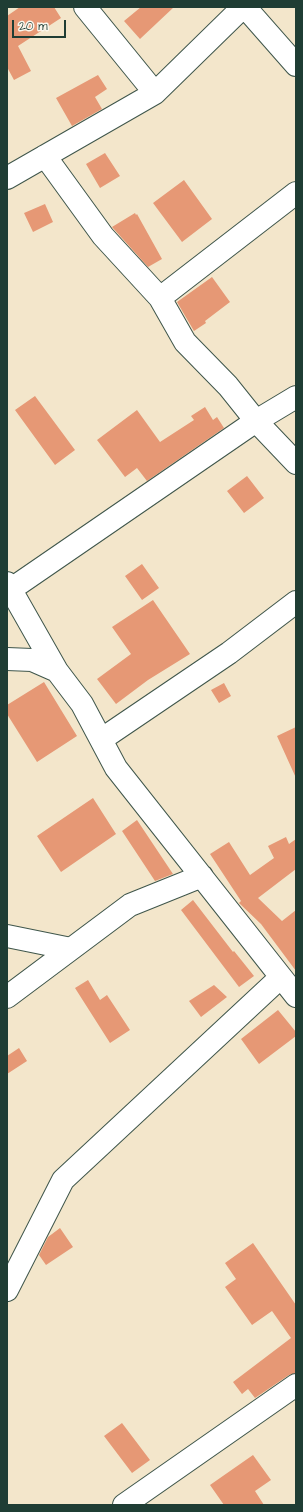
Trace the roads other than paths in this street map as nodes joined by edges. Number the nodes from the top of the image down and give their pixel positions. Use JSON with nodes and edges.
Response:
{"nodes":[{"id":1,"x":85,"y":7,"type":"edge"},
{"id":2,"x":244,"y":7,"type":"edge"},
{"id":3,"x":296,"y":65,"type":"edge"},
{"id":4,"x":155,"y":93,"type":"junction"},
{"id":5,"x":45,"y":156,"type":"junction"},
{"id":6,"x":7,"y":178,"type":"edge"},
{"id":7,"x":296,"y":193,"type":"edge"},
{"id":8,"x":160,"y":298,"type":"junction"},
{"id":9,"x":296,"y":397,"type":"edge"},
{"id":10,"x":256,"y":421,"type":"junction"},
{"id":11,"x":296,"y":463,"type":"edge"},
{"id":12,"x":8,"y":588,"type":"edge"},
{"id":13,"x":296,"y":602,"type":"edge"},
{"id":14,"x":7,"y":659,"type":"edge"},
{"id":15,"x":57,"y":671,"type":"junction"},
{"id":16,"x":102,"y":739,"type":"junction"},
{"id":17,"x":202,"y":876,"type":"junction"},
{"id":18,"x":7,"y":936,"type":"edge"},
{"id":19,"x":71,"y":949,"type":"junction"},
{"id":20,"x":281,"y":977,"type":"junction"},
{"id":21,"x":296,"y":996,"type":"edge"},
{"id":22,"x":7,"y":997,"type":"edge"},
{"id":23,"x":7,"y":1290,"type":"edge"},
{"id":24,"x":296,"y":1385,"type":"edge"},
{"id":25,"x":124,"y":1505,"type":"edge"}],
"edges":[{"from":1,"to":4,"type":"street"},
{"from":2,"to":3,"type":"street"},
{"from":2,"to":4,"type":"street"},
{"from":4,"to":5,"type":"street"},
{"from":5,"to":6,"type":"street"},
{"from":5,"to":8,"type":"street"},
{"from":7,"to":8,"type":"street"},
{"from":8,"to":10,"type":"street"},
{"from":9,"to":10,"type":"street"},
{"from":10,"to":11,"type":"street"},
{"from":10,"to":12,"type":"street"},
{"from":12,"to":15,"type":"street"},
{"from":13,"to":16,"type":"street"},
{"from":14,"to":15,"type":"street"},
{"from":15,"to":16,"type":"street"},
{"from":16,"to":17,"type":"street"},
{"from":17,"to":19,"type":"street"},
{"from":17,"to":20,"type":"street"},
{"from":18,"to":19,"type":"street"},
{"from":19,"to":22,"type":"street"},
{"from":20,"to":21,"type":"street"},
{"from":20,"to":23,"type":"street"},
{"from":24,"to":25,"type":"street"}]}
